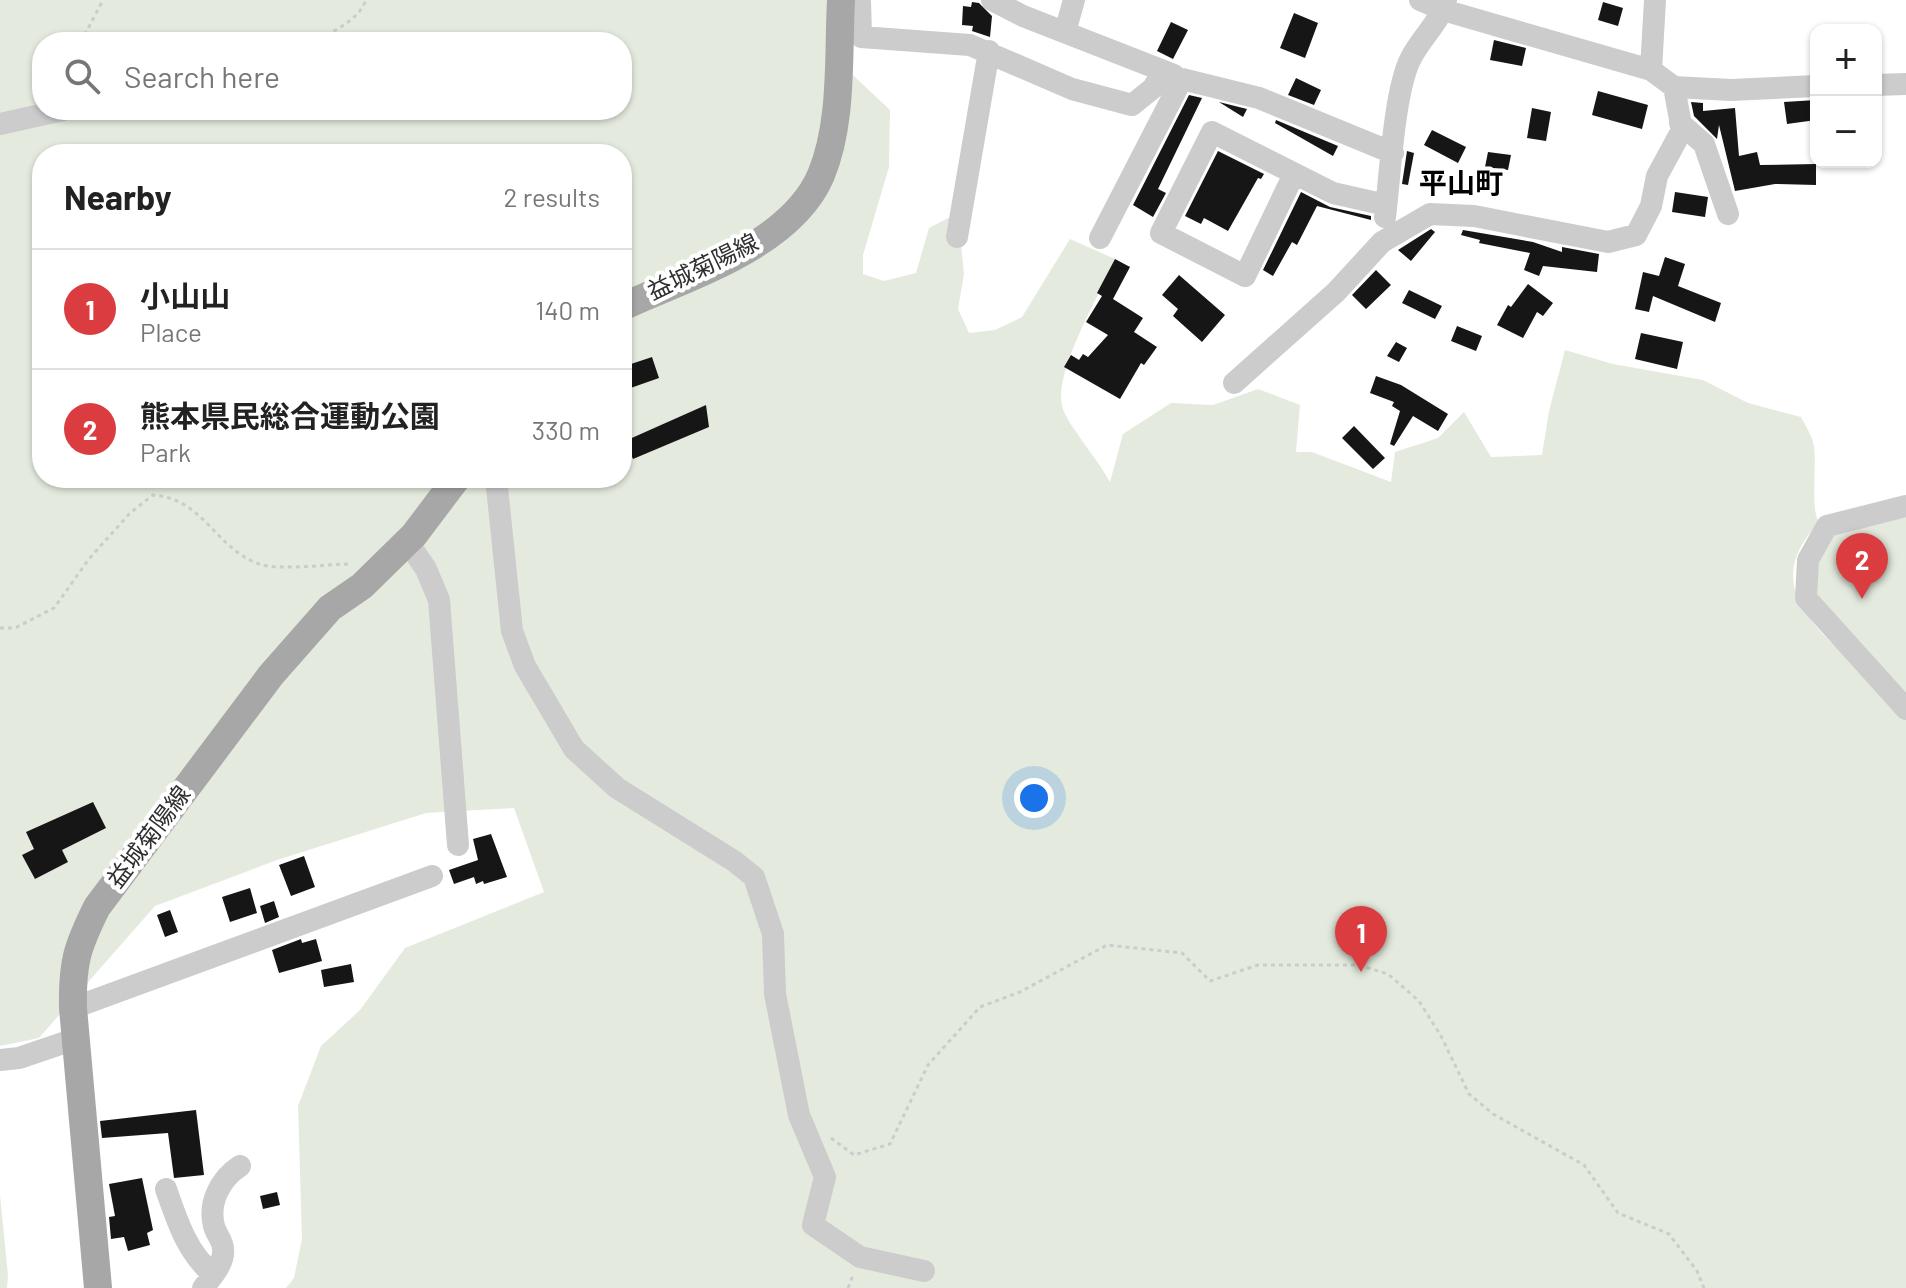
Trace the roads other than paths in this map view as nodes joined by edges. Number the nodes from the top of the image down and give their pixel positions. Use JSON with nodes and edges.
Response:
{"nodes":[{"id":1,"x":841,"y":0,"type":"edge"},
{"id":2,"x":860,"y":0,"type":"edge"},
{"id":3,"x":992,"y":0,"type":"edge"},
{"id":4,"x":1074,"y":0,"type":"edge"},
{"id":5,"x":1420,"y":0,"type":"edge"},
{"id":6,"x":1655,"y":0,"type":"edge"},
{"id":7,"x":1444,"y":5,"type":"edge"},
{"id":8,"x":1065,"y":32,"type":"junction"},
{"id":9,"x":989,"y":51,"type":"junction"},
{"id":10,"x":1651,"y":70,"type":"junction"},
{"id":11,"x":1173,"y":75,"type":"junction"},
{"id":12,"x":1906,"y":84,"type":"edge"},
{"id":13,"x":1882,"y":85,"type":"edge"},
{"id":14,"x":1810,"y":86,"type":"edge"},
{"id":15,"x":1674,"y":87,"type":"junction"},
{"id":16,"x":32,"y":117,"type":"edge"},
{"id":17,"x":1680,"y":123,"type":"junction"},
{"id":18,"x":0,"y":124,"type":"edge"},
{"id":19,"x":1393,"y":153,"type":"junction"},
{"id":20,"x":1294,"y":174,"type":"junction"},
{"id":21,"x":1386,"y":205,"type":"junction"},
{"id":22,"x":1728,"y":214,"type":"dead end"},
{"id":23,"x":957,"y":237,"type":"dead end"},
{"id":24,"x":1100,"y":238,"type":"dead end"},
{"id":25,"x":1382,"y":242,"type":"junction"},
{"id":26,"x":632,"y":303,"type":"edge"},
{"id":27,"x":1234,"y":383,"type":"dead end"},
{"id":28,"x":449,"y":488,"type":"edge"},
{"id":29,"x":497,"y":488,"type":"edge"},
{"id":30,"x":1906,"y":506,"type":"edge"},
{"id":31,"x":407,"y":541,"type":"junction"},
{"id":32,"x":1906,"y":709,"type":"edge"},
{"id":33,"x":458,"y":845,"type":"dead end"},
{"id":34,"x":432,"y":876,"type":"dead end"},
{"id":35,"x":73,"y":1008,"type":"junction"},
{"id":36,"x":75,"y":1039,"type":"junction"},
{"id":37,"x":0,"y":1060,"type":"edge"},
{"id":38,"x":240,"y":1166,"type":"dead end"},
{"id":39,"x":166,"y":1189,"type":"dead end"},
{"id":40,"x":924,"y":1271,"type":"dead end"},
{"id":41,"x":208,"y":1282,"type":"edge"},
{"id":42,"x":98,"y":1288,"type":"edge"}],
"edges":[{"from":1,"to":26,"type":"main road","name":"益城菊陽線"},
{"from":2,"to":9,"type":"street"},
{"from":3,"to":8,"type":"street"},
{"from":4,"to":8,"type":"street"},
{"from":5,"to":7,"type":"street"},
{"from":6,"to":10,"type":"street"},
{"from":7,"to":10,"type":"street"},
{"from":7,"to":19,"type":"street"},
{"from":8,"to":11,"type":"street"},
{"from":9,"to":11,"type":"street"},
{"from":9,"to":23,"type":"street"},
{"from":10,"to":15,"type":"street"},
{"from":11,"to":19,"type":"street"},
{"from":11,"to":24,"type":"street"},
{"from":12,"to":13,"type":"street"},
{"from":14,"to":15,"type":"street"},
{"from":15,"to":17,"type":"street"},
{"from":16,"to":18,"type":"street"},
{"from":17,"to":22,"type":"street"},
{"from":17,"to":25,"type":"street"},
{"from":19,"to":21,"type":"street"},
{"from":20,"to":20,"type":"street"},
{"from":20,"to":21,"type":"street"},
{"from":21,"to":25,"type":"street"},
{"from":25,"to":27,"type":"street"},
{"from":28,"to":31,"type":"main road","name":"益城菊陽線"},
{"from":29,"to":40,"type":"street"},
{"from":30,"to":32,"type":"street"},
{"from":31,"to":33,"type":"street"},
{"from":31,"to":35,"type":"main road","name":"益城菊陽線"},
{"from":34,"to":35,"type":"street"},
{"from":35,"to":36,"type":"main road","name":"益城菊陽線"},
{"from":36,"to":37,"type":"street"},
{"from":36,"to":42,"type":"main road","name":"益城菊陽線"},
{"from":38,"to":41,"type":"street"},
{"from":39,"to":41,"type":"street"}]}
